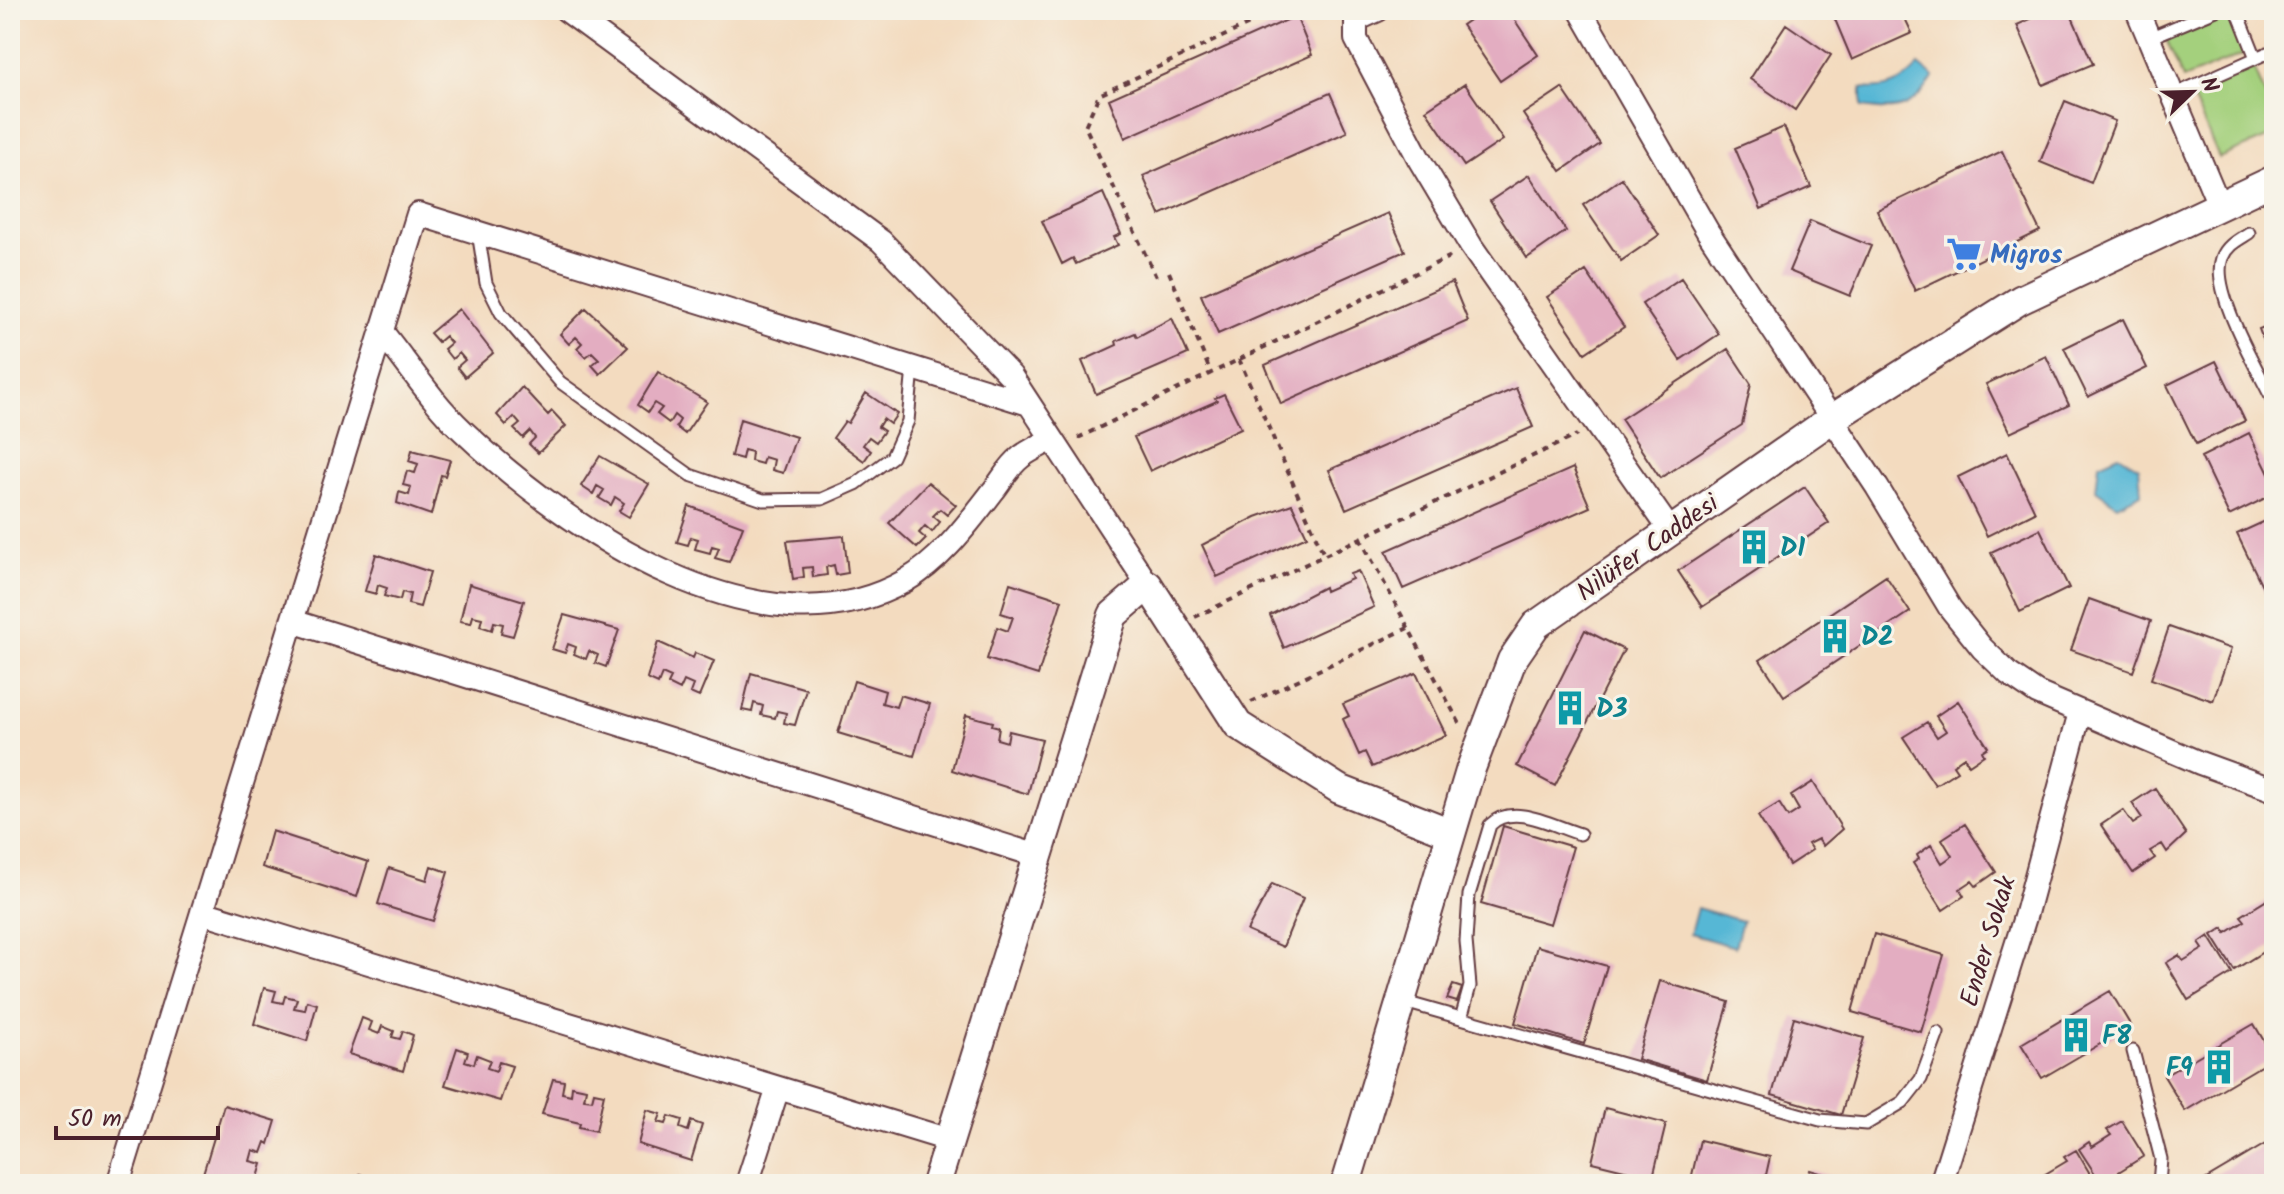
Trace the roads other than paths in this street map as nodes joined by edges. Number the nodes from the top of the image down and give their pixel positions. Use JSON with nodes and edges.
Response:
{"nodes":[{"id":1,"x":566,"y":10,"type":"edge"},
{"id":2,"x":1378,"y":10,"type":"edge"},
{"id":3,"x":1580,"y":10,"type":"edge"},
{"id":4,"x":2137,"y":10,"type":"edge"},
{"id":5,"x":2216,"y":10,"type":"edge"},
{"id":6,"x":2237,"y":10,"type":"edge"},
{"id":7,"x":2149,"y":38,"type":"junction"},
{"id":8,"x":2274,"y":50,"type":"edge"},
{"id":9,"x":2256,"y":58,"type":"junction"},
{"id":10,"x":2173,"y":95,"type":"junction"},
{"id":11,"x":2274,"y":180,"type":"edge"},
{"id":12,"x":2219,"y":205,"type":"junction"},
{"id":13,"x":478,"y":232,"type":"junction"},
{"id":14,"x":2249,"y":233,"type":"dead end"},
{"id":15,"x":382,"y":332,"type":"junction"},
{"id":16,"x":913,"y":368,"type":"junction"},
{"id":17,"x":2274,"y":403,"type":"edge"},
{"id":18,"x":1029,"y":404,"type":"junction"},
{"id":19,"x":1830,"y":420,"type":"junction"},
{"id":20,"x":1055,"y":443,"type":"junction"},
{"id":21,"x":1670,"y":530,"type":"junction"},
{"id":22,"x":1148,"y":585,"type":"junction"},
{"id":23,"x":292,"y":621,"type":"junction"},
{"id":24,"x":2080,"y":712,"type":"junction"},
{"id":25,"x":2274,"y":790,"type":"edge"},
{"id":26,"x":1451,"y":833,"type":"junction"},
{"id":27,"x":1580,"y":834,"type":"dead end"},
{"id":28,"x":1038,"y":856,"type":"junction"},
{"id":29,"x":202,"y":912,"type":"junction"},
{"id":30,"x":1401,"y":1001,"type":"junction"},
{"id":31,"x":1462,"y":1015,"type":"junction"},
{"id":32,"x":1938,"y":1033,"type":"dead end"},
{"id":33,"x":2133,"y":1051,"type":"dead end"},
{"id":34,"x":778,"y":1088,"type":"junction"},
{"id":35,"x":949,"y":1140,"type":"junction"},
{"id":36,"x":118,"y":1184,"type":"edge"},
{"id":37,"x":747,"y":1184,"type":"edge"},
{"id":38,"x":936,"y":1184,"type":"edge"},
{"id":39,"x":1346,"y":1184,"type":"edge"},
{"id":40,"x":1941,"y":1184,"type":"edge"},
{"id":41,"x":2159,"y":1184,"type":"edge"}],
"edges":[{"from":1,"to":18,"type":"street"},
{"from":2,"to":21,"type":"street"},
{"from":3,"to":19,"type":"street"},
{"from":4,"to":7,"type":"street"},
{"from":5,"to":7,"type":"lane"},
{"from":6,"to":9,"type":"lane"},
{"from":7,"to":10,"type":"street"},
{"from":8,"to":9,"type":"lane"},
{"from":9,"to":10,"type":"lane"},
{"from":10,"to":12,"type":"street"},
{"from":11,"to":12,"type":"street","name":"Nilüfer Caddesi"},
{"from":12,"to":19,"type":"street","name":"Nilüfer Caddesi"},
{"from":13,"to":15,"type":"street"},
{"from":13,"to":16,"type":"street"},
{"from":13,"to":16,"type":"lane"},
{"from":14,"to":17,"type":"lane"},
{"from":15,"to":20,"type":"street"},
{"from":15,"to":23,"type":"street"},
{"from":16,"to":18,"type":"street"},
{"from":18,"to":20,"type":"street"},
{"from":19,"to":21,"type":"street","name":"Nilüfer Caddesi"},
{"from":19,"to":24,"type":"street"},
{"from":20,"to":22,"type":"street"},
{"from":21,"to":26,"type":"street","name":"Nilüfer Caddesi"},
{"from":22,"to":26,"type":"street"},
{"from":22,"to":28,"type":"street"},
{"from":23,"to":28,"type":"street"},
{"from":23,"to":29,"type":"street"},
{"from":24,"to":25,"type":"street"},
{"from":24,"to":40,"type":"street","name":"Ender Sokak"},
{"from":26,"to":30,"type":"street","name":"Nilüfer Caddesi"},
{"from":27,"to":31,"type":"lane"},
{"from":28,"to":35,"type":"street"},
{"from":29,"to":34,"type":"street"},
{"from":29,"to":36,"type":"street"},
{"from":30,"to":31,"type":"lane"},
{"from":30,"to":39,"type":"street","name":"Nilüfer Caddesi"},
{"from":31,"to":32,"type":"lane"},
{"from":33,"to":41,"type":"lane"},
{"from":34,"to":35,"type":"street"},
{"from":34,"to":37,"type":"street"},
{"from":35,"to":38,"type":"street"}]}
